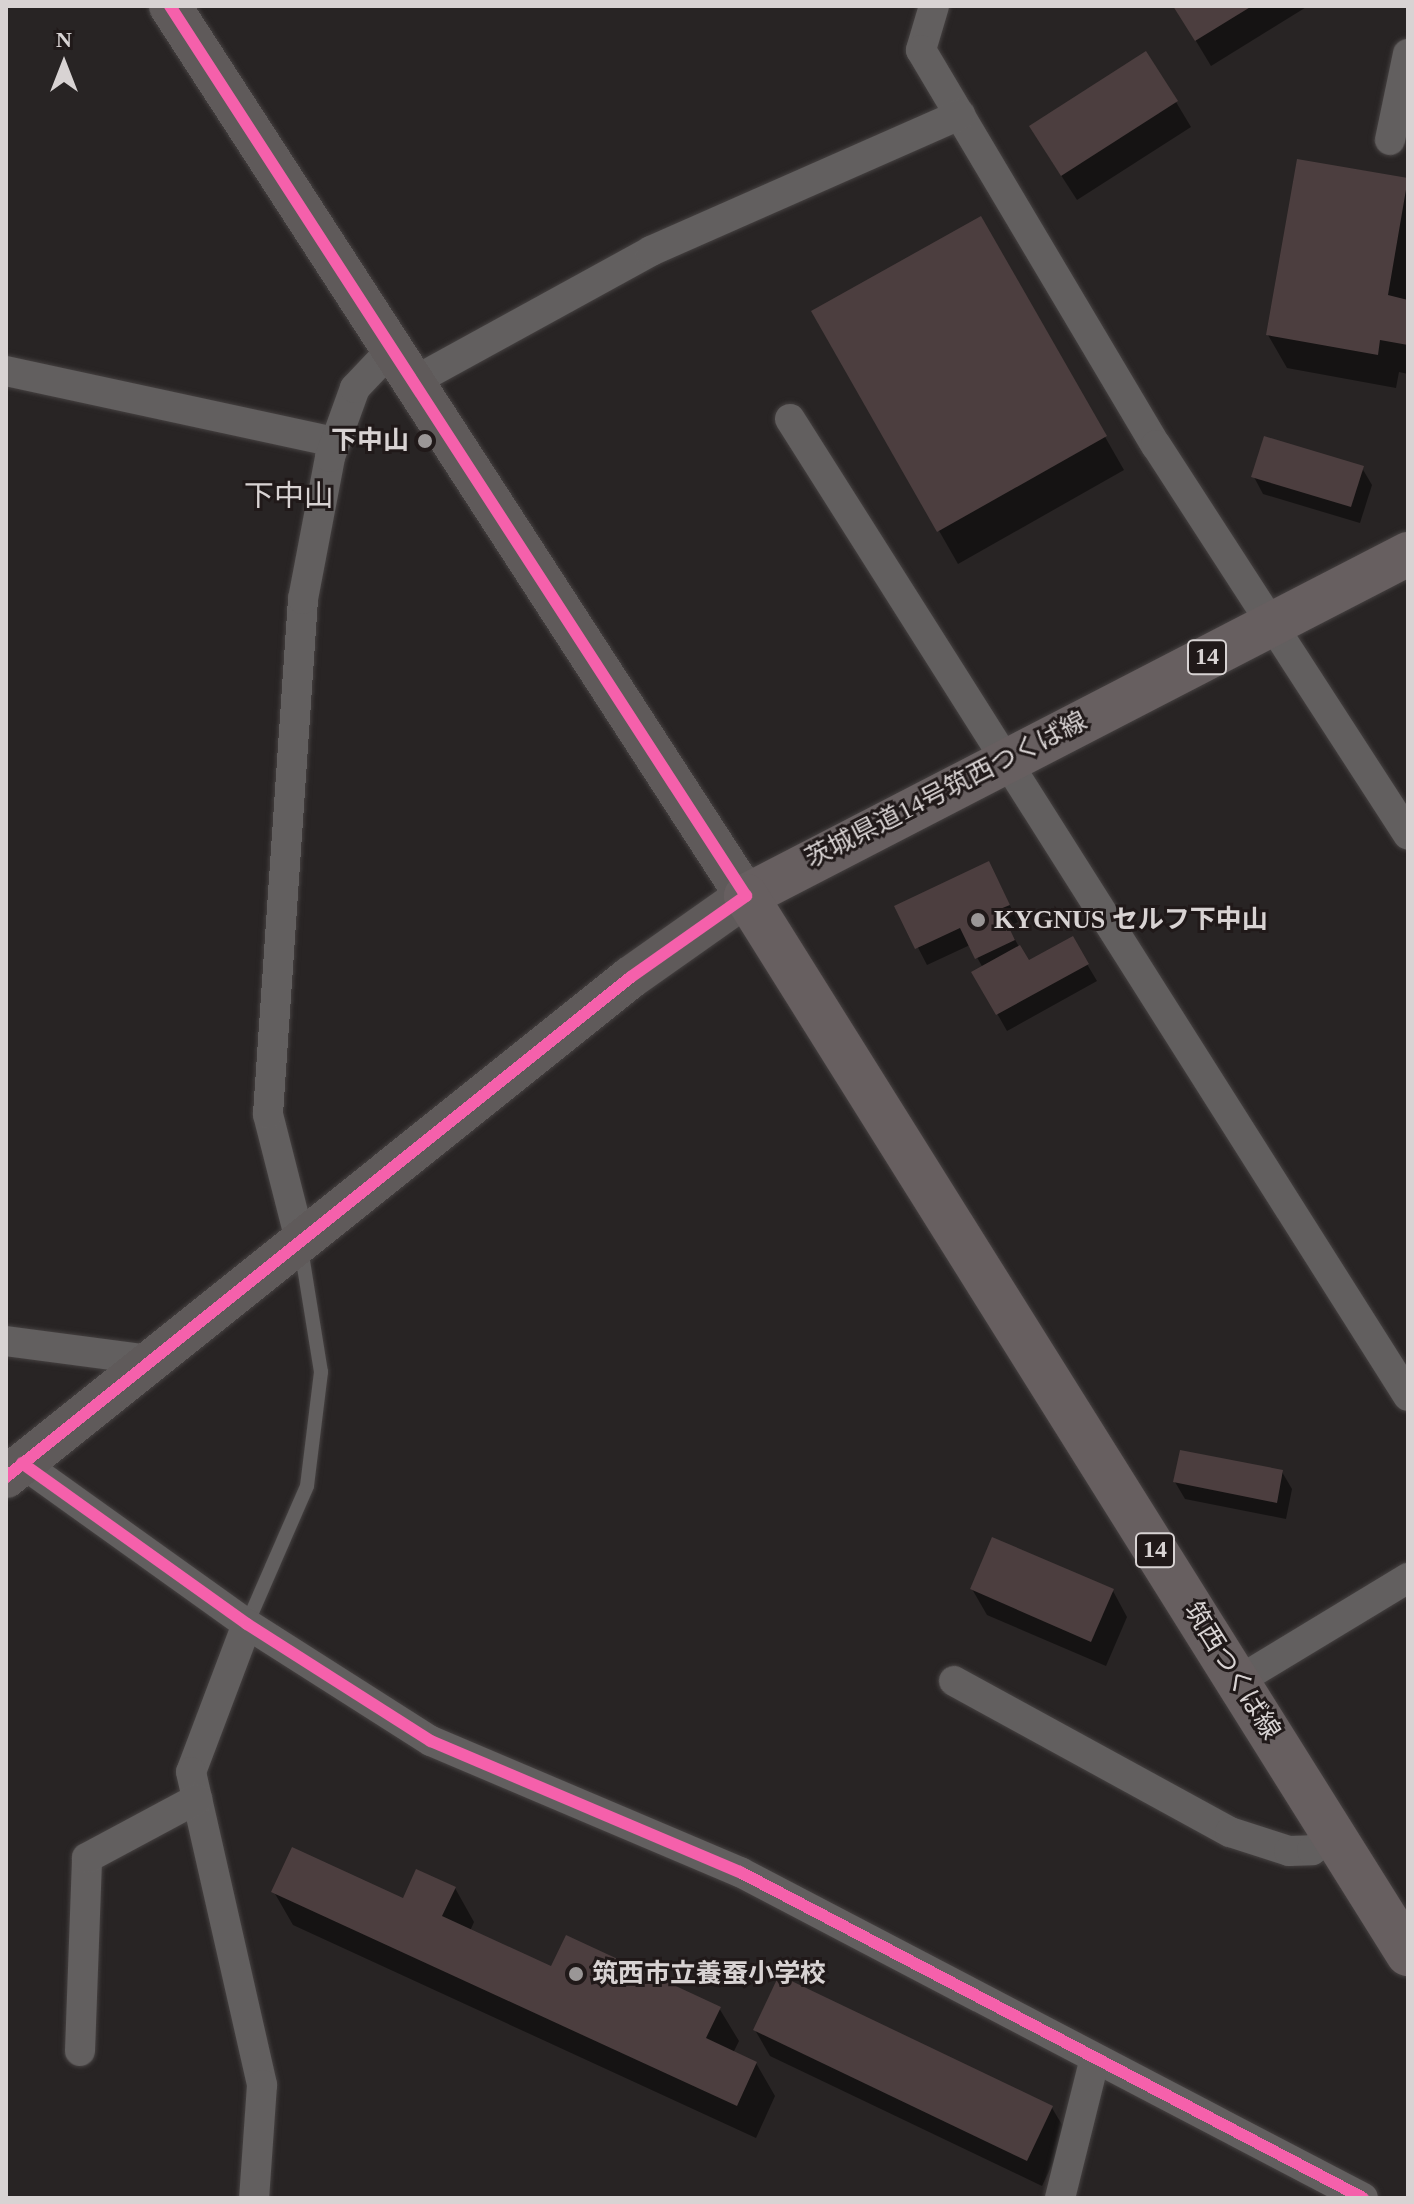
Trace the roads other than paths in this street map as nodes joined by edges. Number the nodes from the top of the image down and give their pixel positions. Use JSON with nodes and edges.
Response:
{"nodes":[{"id":1,"x":170,"y":6,"type":"edge"},
{"id":2,"x":934,"y":6,"type":"edge"},
{"id":3,"x":1408,"y":54,"type":"edge"},
{"id":4,"x":960,"y":115,"type":"junction"},
{"id":5,"x":1390,"y":140,"type":"dead end"},
{"id":6,"x":401,"y":367,"type":"junction"},
{"id":7,"x":6,"y":371,"type":"edge"},
{"id":8,"x":790,"y":419,"type":"dead end"},
{"id":9,"x":335,"y":442,"type":"junction"},
{"id":10,"x":1408,"y":554,"type":"edge"},
{"id":11,"x":1273,"y":624,"type":"junction"},
{"id":12,"x":1005,"y":760,"type":"junction"},
{"id":13,"x":1408,"y":835,"type":"edge"},
{"id":14,"x":746,"y":896,"type":"junction"},
{"id":15,"x":300,"y":1240,"type":"junction"},
{"id":16,"x":6,"y":1341,"type":"edge"},
{"id":17,"x":151,"y":1360,"type":"junction"},
{"id":18,"x":1408,"y":1396,"type":"edge"},
{"id":19,"x":14,"y":1470,"type":"edge"},
{"id":20,"x":1408,"y":1578,"type":"edge"},
{"id":21,"x":247,"y":1624,"type":"junction"},
{"id":22,"x":954,"y":1681,"type":"dead end"},
{"id":23,"x":1238,"y":1681,"type":"junction"},
{"id":24,"x":197,"y":1799,"type":"junction"},
{"id":25,"x":1335,"y":1836,"type":"junction"},
{"id":26,"x":1408,"y":1954,"type":"edge"},
{"id":27,"x":80,"y":2051,"type":"dead end"},
{"id":28,"x":1095,"y":2058,"type":"junction"},
{"id":29,"x":254,"y":2198,"type":"edge"},
{"id":30,"x":1060,"y":2198,"type":"edge"},
{"id":31,"x":1363,"y":2198,"type":"edge"}],
"edges":[{"from":1,"to":6,"type":"street"},
{"from":2,"to":4,"type":"street"},
{"from":3,"to":5,"type":"street"},
{"from":4,"to":6,"type":"street"},
{"from":4,"to":11,"type":"street"},
{"from":6,"to":9,"type":"street"},
{"from":6,"to":14,"type":"street"},
{"from":7,"to":9,"type":"street"},
{"from":8,"to":12,"type":"street"},
{"from":9,"to":15,"type":"street"},
{"from":10,"to":11,"type":"main road","name":"茨城県道14号筑西つくば線","number":"14"},
{"from":11,"to":12,"type":"main road","name":"茨城県道14号筑西つくば線","number":"14"},
{"from":11,"to":13,"type":"street"},
{"from":12,"to":14,"type":"main road","name":"茨城県道14号筑西つくば線","number":"14"},
{"from":12,"to":18,"type":"street"},
{"from":14,"to":15,"type":"street"},
{"from":14,"to":23,"type":"main road","name":"筑西つくば線","number":"14"},
{"from":15,"to":17,"type":"street"},
{"from":15,"to":21,"type":"lane"},
{"from":16,"to":17,"type":"street"},
{"from":17,"to":19,"type":"street"},
{"from":19,"to":21,"type":"street"},
{"from":20,"to":23,"type":"street"},
{"from":21,"to":24,"type":"street"},
{"from":21,"to":28,"type":"street"},
{"from":22,"to":25,"type":"street"},
{"from":23,"to":25,"type":"main road","name":"筑西つくば線","number":"14"},
{"from":24,"to":27,"type":"street"},
{"from":24,"to":29,"type":"street"},
{"from":25,"to":26,"type":"main road","name":"筑西つくば線","number":"14"},
{"from":28,"to":30,"type":"street"},
{"from":28,"to":31,"type":"street"}]}
